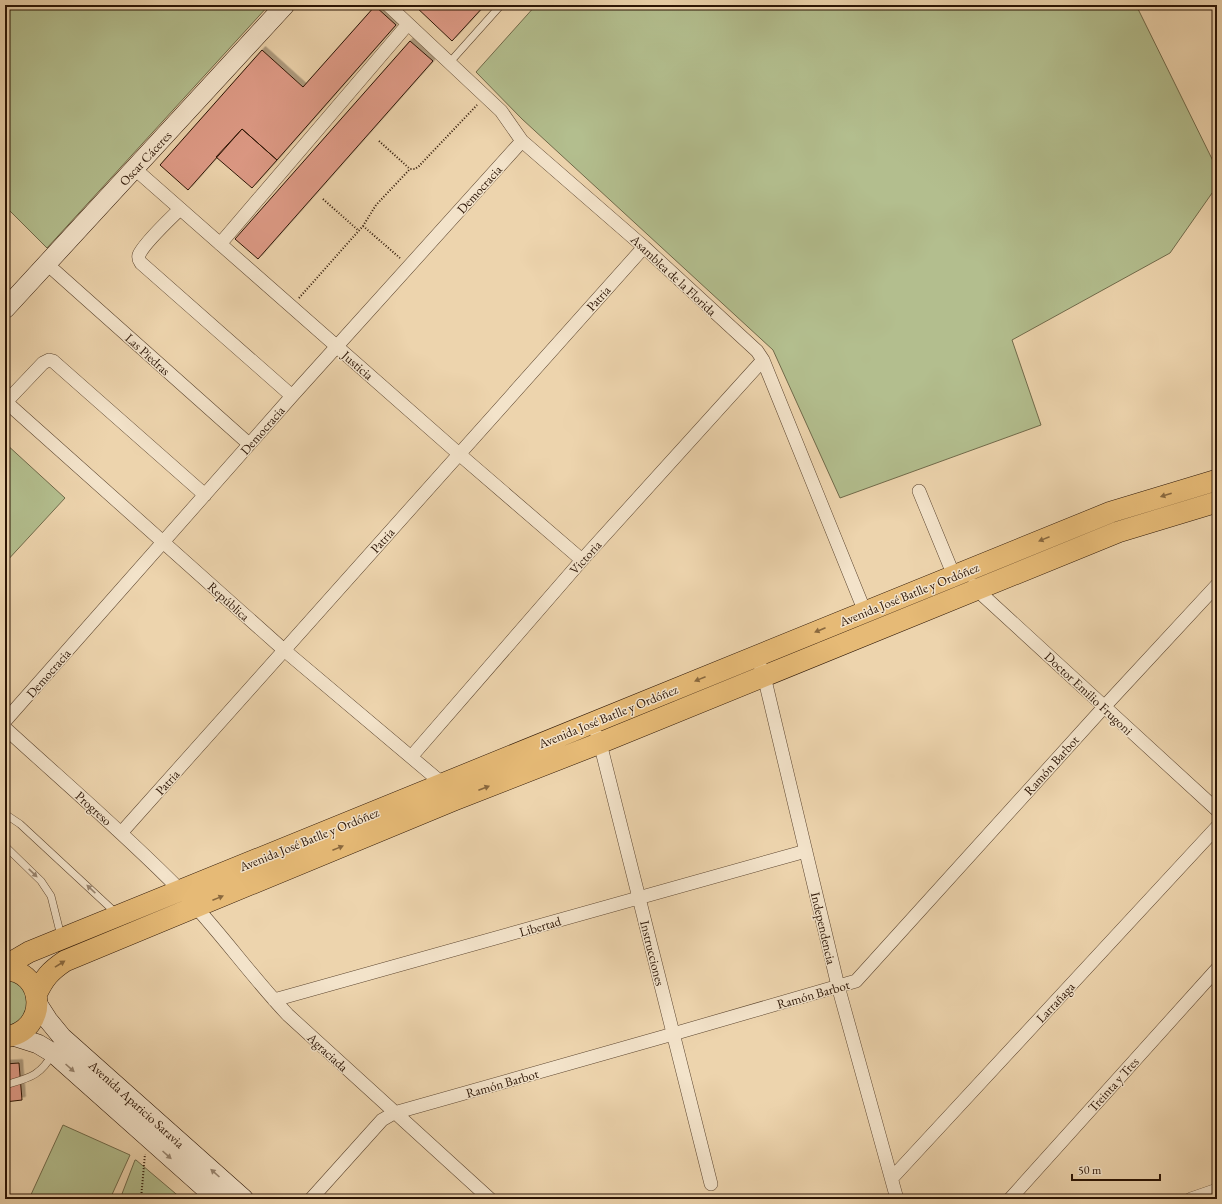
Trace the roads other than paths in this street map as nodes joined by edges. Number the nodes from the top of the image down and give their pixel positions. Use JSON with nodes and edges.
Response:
{"nodes":[{"id":1,"x":285,"y":5,"type":"edge"},
{"id":2,"x":388,"y":5,"type":"edge"},
{"id":3,"x":501,"y":5,"type":"edge"},
{"id":4,"x":408,"y":24,"type":"junction"},
{"id":5,"x":450,"y":62,"type":"junction"},
{"id":6,"x":522,"y":141,"type":"junction"},
{"id":7,"x":135,"y":169,"type":"junction"},
{"id":8,"x":180,"y":209,"type":"junction"},
{"id":9,"x":220,"y":244,"type":"junction"},
{"id":10,"x":644,"y":246,"type":"junction"},
{"id":11,"x":46,"y":264,"type":"junction"},
{"id":12,"x":5,"y":309,"type":"edge"},
{"id":13,"x":337,"y":346,"type":"junction"},
{"id":14,"x":763,"y":360,"type":"junction"},
{"id":15,"x":292,"y":396,"type":"junction"},
{"id":16,"x":6,"y":401,"type":"edge"},
{"id":17,"x":249,"y":444,"type":"junction"},
{"id":18,"x":459,"y":454,"type":"junction"},
{"id":19,"x":1217,"y":480,"type":"edge"},
{"id":20,"x":1186,"y":488,"type":"junction"},
{"id":21,"x":919,"y":491,"type":"dead end"},
{"id":22,"x":205,"y":495,"type":"junction"},
{"id":23,"x":1217,"y":502,"type":"edge"},
{"id":24,"x":1193,"y":508,"type":"junction"},
{"id":25,"x":163,"y":542,"type":"junction"},
{"id":26,"x":582,"y":560,"type":"junction"},
{"id":27,"x":961,"y":573,"type":"junction"},
{"id":28,"x":1217,"y":585,"type":"edge"},
{"id":29,"x":976,"y":589,"type":"junction"},
{"id":30,"x":865,"y":612,"type":"junction"},
{"id":31,"x":284,"y":650,"type":"junction"},
{"id":32,"x":757,"y":657,"type":"junction"},
{"id":33,"x":764,"y":676,"type":"junction"},
{"id":34,"x":1104,"y":707,"type":"junction"},
{"id":35,"x":5,"y":721,"type":"edge"},
{"id":36,"x":591,"y":723,"type":"junction"},
{"id":37,"x":5,"y":728,"type":"edge"},
{"id":38,"x":600,"y":743,"type":"junction"},
{"id":39,"x":411,"y":757,"type":"junction"},
{"id":40,"x":448,"y":792,"type":"junction"},
{"id":41,"x":1217,"y":810,"type":"edge"},
{"id":42,"x":5,"y":816,"type":"edge"},
{"id":43,"x":1217,"y":827,"type":"edge"},
{"id":44,"x":121,"y":833,"type":"junction"},
{"id":45,"x":5,"y":846,"type":"edge"},
{"id":46,"x":806,"y":851,"type":"junction"},
{"id":47,"x":181,"y":891,"type":"junction"},
{"id":48,"x":639,"y":898,"type":"junction"},
{"id":49,"x":196,"y":907,"type":"junction"},
{"id":50,"x":120,"y":916,"type":"junction"},
{"id":51,"x":61,"y":939,"type":"junction"},
{"id":52,"x":5,"y":966,"type":"edge"},
{"id":53,"x":1217,"y":969,"type":"edge"},
{"id":54,"x":5,"y":970,"type":"edge"},
{"id":55,"x":838,"y":986,"type":"junction"},
{"id":56,"x":37,"y":999,"type":"junction"},
{"id":57,"x":274,"y":1000,"type":"junction"},
{"id":58,"x":674,"y":1034,"type":"junction"},
{"id":59,"x":9,"y":1037,"type":"edge"},
{"id":60,"x":58,"y":1045,"type":"junction"},
{"id":61,"x":5,"y":1085,"type":"edge"},
{"id":62,"x":394,"y":1113,"type":"junction"},
{"id":63,"x":892,"y":1178,"type":"junction"},
{"id":64,"x":711,"y":1184,"type":"dead end"},
{"id":65,"x":1217,"y":1190,"type":"edge"},
{"id":66,"x":216,"y":1199,"type":"edge"},
{"id":67,"x":244,"y":1199,"type":"edge"},
{"id":68,"x":310,"y":1199,"type":"edge"},
{"id":69,"x":490,"y":1199,"type":"edge"},
{"id":70,"x":897,"y":1199,"type":"edge"},
{"id":71,"x":1010,"y":1199,"type":"edge"},
{"id":72,"x":1191,"y":1199,"type":"edge"}],
"edges":[{"from":1,"to":7,"type":"street","name":"Oscar Cáceres"},
{"from":2,"to":4,"type":"street","name":"Asamblea de la Florida"},
{"from":3,"to":5,"type":"lane"},
{"from":4,"to":5,"type":"street","name":"Asamblea de la Florida"},
{"from":4,"to":9,"type":"street"},
{"from":5,"to":6,"type":"street","name":"Asamblea de la Florida"},
{"from":6,"to":10,"type":"street","name":"Asamblea de la Florida"},
{"from":6,"to":13,"type":"street","name":"Democracia"},
{"from":7,"to":8,"type":"street","name":"Justicia"},
{"from":7,"to":11,"type":"street","name":"Oscar Cáceres"},
{"from":8,"to":9,"type":"street","name":"Justicia"},
{"from":8,"to":15,"type":"street"},
{"from":9,"to":13,"type":"street","name":"Justicia"},
{"from":10,"to":14,"type":"street","name":"Asamblea de la Florida"},
{"from":10,"to":18,"type":"street","name":"Patria"},
{"from":11,"to":12,"type":"street","name":"Oscar Cáceres"},
{"from":11,"to":17,"type":"street","name":"Las Piedras"},
{"from":13,"to":15,"type":"street","name":"Democracia"},
{"from":13,"to":18,"type":"street","name":"Justicia"},
{"from":14,"to":26,"type":"street","name":"Victoria"},
{"from":14,"to":30,"type":"street","name":"Asamblea de la Florida"},
{"from":15,"to":17,"type":"street","name":"Democracia"},
{"from":16,"to":22,"type":"street"},
{"from":16,"to":25,"type":"street","name":"República"},
{"from":17,"to":22,"type":"street","name":"Democracia"},
{"from":18,"to":26,"type":"street","name":"Justicia"},
{"from":18,"to":31,"type":"street","name":"Patria"},
{"from":19,"to":20,"type":"main road","name":"Avenida José Batlle y Ordóñez"},
{"from":20,"to":24,"type":"street"},
{"from":20,"to":27,"type":"main road","name":"Avenida José Batlle y Ordóñez","one_way":true},
{"from":21,"to":27,"type":"street","name":"Doctor Emilio Frugoni"},
{"from":22,"to":25,"type":"street","name":"Democracia"},
{"from":23,"to":24,"type":"main road","name":"Avenida José Batlle y Ordóñez"},
{"from":24,"to":29,"type":"main road","name":"Avenida José Batlle y Ordóñez"},
{"from":25,"to":31,"type":"street","name":"República"},
{"from":25,"to":35,"type":"street","name":"Democracia"},
{"from":26,"to":39,"type":"street","name":"Victoria"},
{"from":27,"to":29,"type":"street","name":"Doctor Emilio Frugoni"},
{"from":27,"to":30,"type":"main road","name":"Avenida José Batlle y Ordóñez"},
{"from":28,"to":34,"type":"street","name":"Ramón Barbot"},
{"from":29,"to":33,"type":"main road","name":"Avenida José Batlle y Ordóñez"},
{"from":29,"to":34,"type":"street","name":"Doctor Emilio Frugoni"},
{"from":30,"to":32,"type":"main road","name":"Avenida José Batlle y Ordóñez","one_way":true},
{"from":31,"to":39,"type":"street","name":"República"},
{"from":31,"to":44,"type":"street","name":"Patria"},
{"from":32,"to":33,"type":"street","name":"Independencia"},
{"from":32,"to":36,"type":"main road","name":"Avenida José Batlle y Ordóñez","one_way":true},
{"from":33,"to":38,"type":"main road","name":"Avenida José Batlle y Ordóñez"},
{"from":33,"to":46,"type":"street","name":"Independencia"},
{"from":34,"to":41,"type":"street","name":"Doctor Emilio Frugoni"},
{"from":34,"to":55,"type":"street","name":"Ramón Barbot"},
{"from":36,"to":38,"type":"street","name":"Instrucciones"},
{"from":36,"to":40,"type":"main road","name":"Avenida José Batlle y Ordóñez"},
{"from":37,"to":44,"type":"street","name":"Progreso"},
{"from":40,"to":38,"type":"main road","name":"Avenida José Batlle y Ordóñez","one_way":true},
{"from":38,"to":48,"type":"street","name":"Instrucciones"},
{"from":39,"to":40,"type":"street","name":"República"},
{"from":40,"to":47,"type":"main road","name":"Avenida José Batlle y Ordóñez"},
{"from":49,"to":40,"type":"main road","name":"Avenida José Batlle y Ordóñez","one_way":true},
{"from":50,"to":42,"type":"lane","one_way":true},
{"from":43,"to":63,"type":"street","name":"Larrañaga"},
{"from":44,"to":47,"type":"street","name":"Progreso"},
{"from":45,"to":51,"type":"lane","one_way":true},
{"from":46,"to":48,"type":"street","name":"Libertad"},
{"from":46,"to":55,"type":"street","name":"Independencia"},
{"from":47,"to":49,"type":"street","name":"Agraciada"},
{"from":47,"to":50,"type":"main road","name":"Avenida José Batlle y Ordóñez"},
{"from":48,"to":57,"type":"street","name":"Libertad"},
{"from":48,"to":58,"type":"street","name":"Instrucciones"},
{"from":56,"to":49,"type":"main road","name":"Avenida José Batlle y Ordóñez","one_way":true},
{"from":49,"to":57,"type":"street","name":"Agraciada"},
{"from":50,"to":51,"type":"main road","name":"Avenida José Batlle y Ordóñez"},
{"from":51,"to":52,"type":"main road","name":"Avenida José Batlle y Ordóñez"},
{"from":53,"to":71,"type":"street","name":"Treinta y Tres"},
{"from":54,"to":56,"type":"main road"},
{"from":55,"to":58,"type":"street","name":"Ramón Barbot"},
{"from":55,"to":63,"type":"street","name":"Independencia"},
{"from":56,"to":59,"type":"main road","name":"Avenida José Batlle y Ordóñez"},
{"from":56,"to":60,"type":"street","name":"Avenida Aparicio Saravia"},
{"from":57,"to":62,"type":"street","name":"Agraciada"},
{"from":58,"to":62,"type":"street","name":"Ramón Barbot"},
{"from":58,"to":64,"type":"street","name":"Instrucciones"},
{"from":59,"to":60,"type":"street","name":"Avenida Aparicio Saravia"},
{"from":60,"to":61,"type":"lane"},
{"from":60,"to":66,"type":"street","name":"Avenida Aparicio Saravia","one_way":true},
{"from":67,"to":60,"type":"street","name":"Avenida Aparicio Saravia","one_way":true},
{"from":62,"to":68,"type":"street","name":"Ramón Barbot"},
{"from":62,"to":69,"type":"street","name":"Agraciada"},
{"from":63,"to":70,"type":"street","name":"Independencia"},
{"from":65,"to":72,"type":"street"}]}
